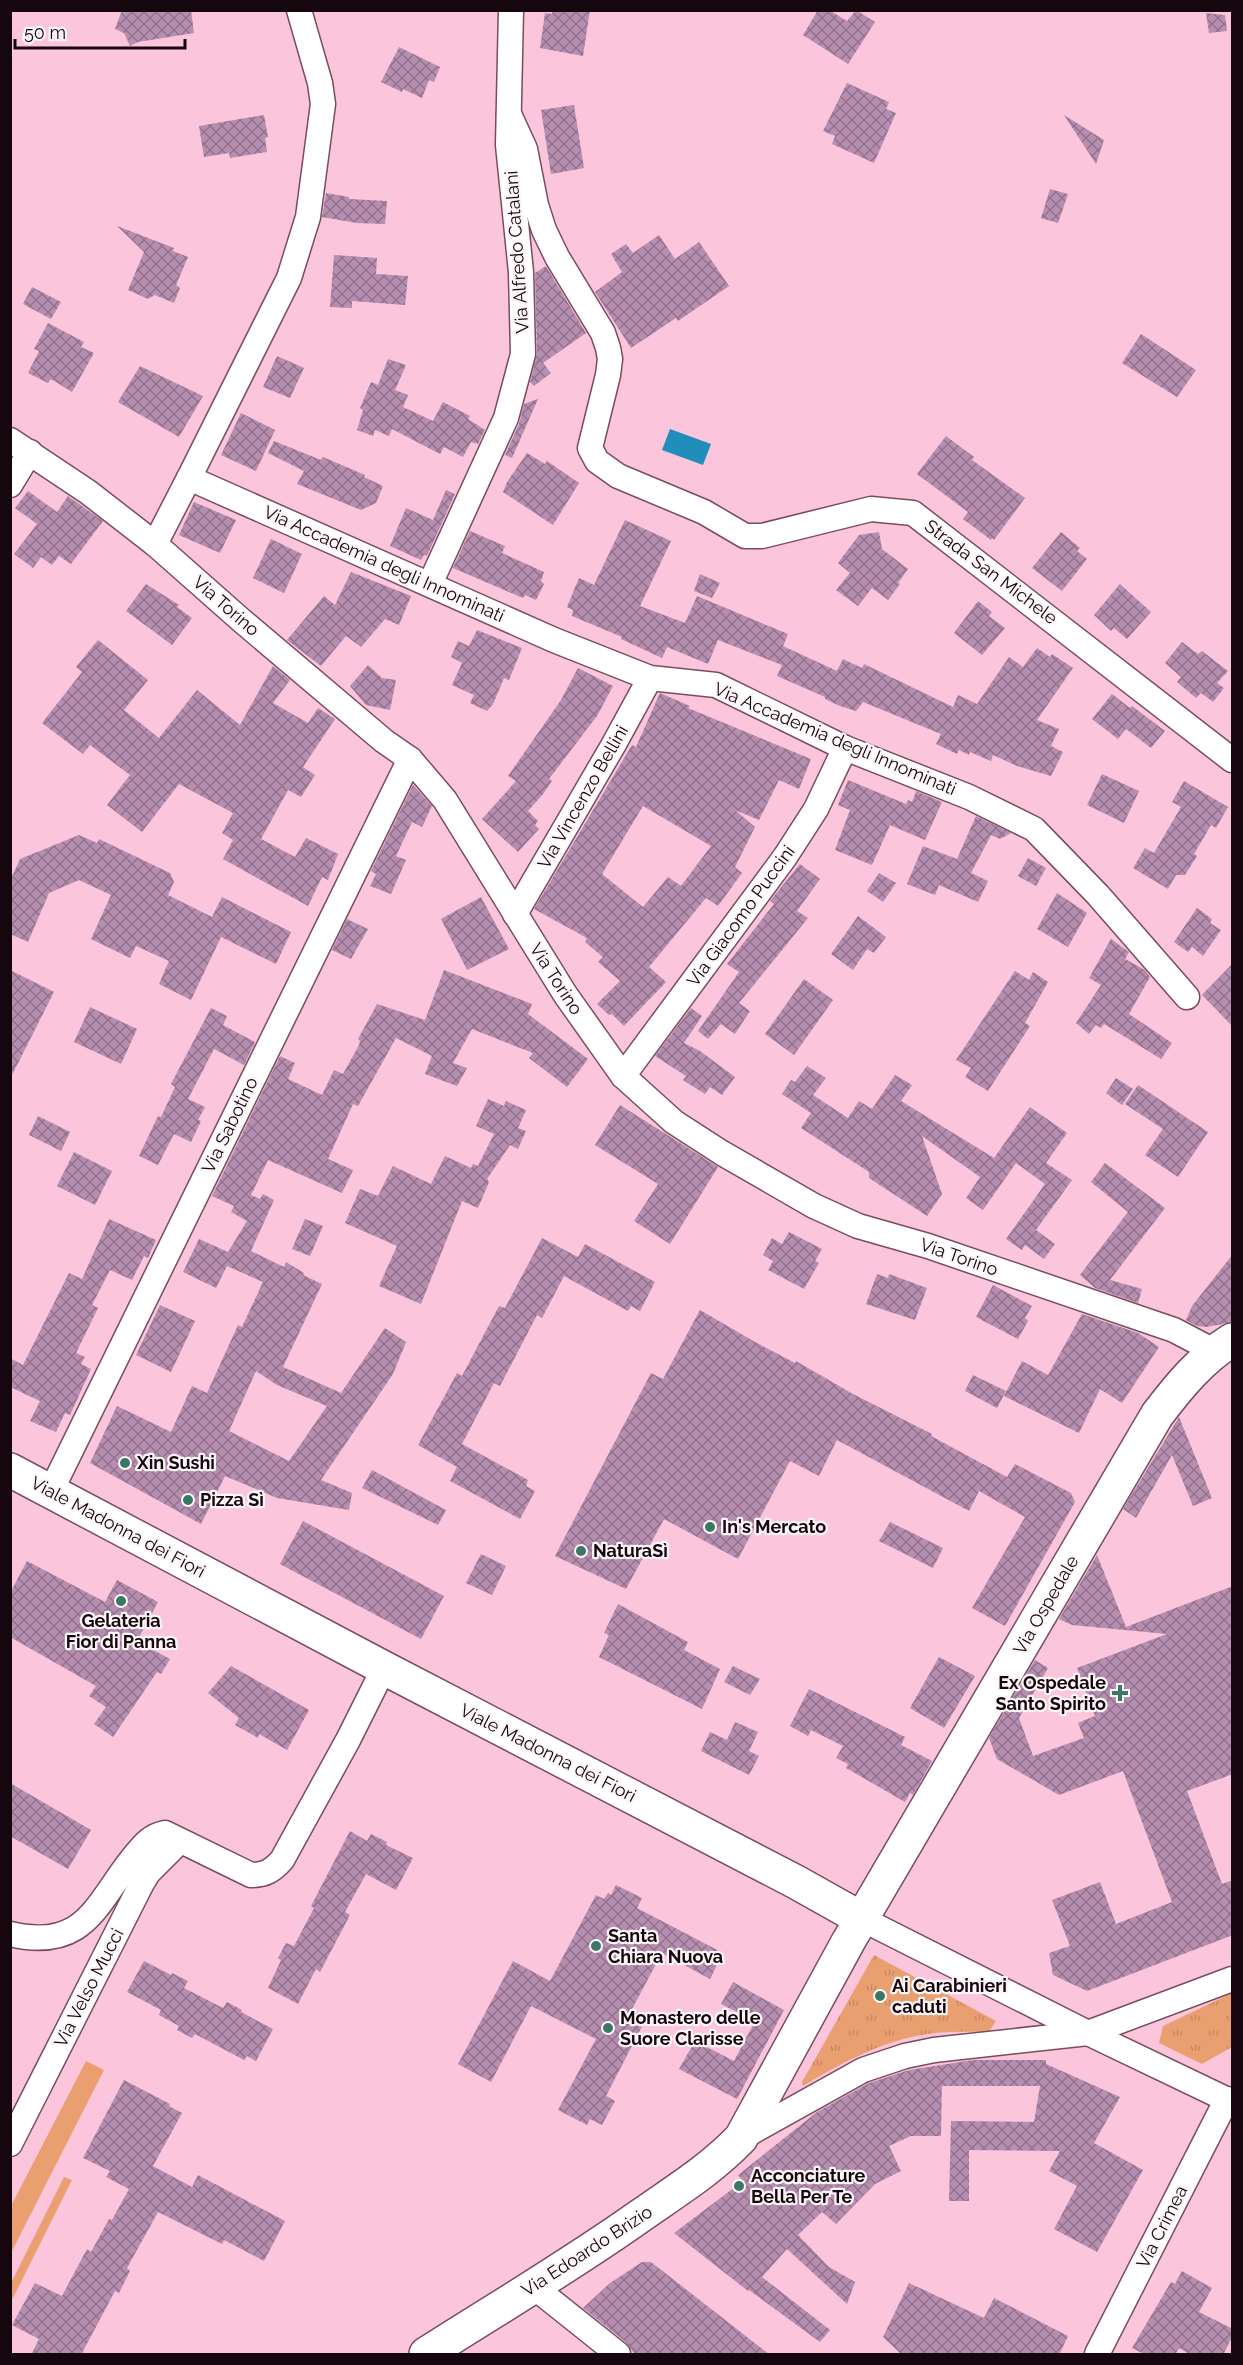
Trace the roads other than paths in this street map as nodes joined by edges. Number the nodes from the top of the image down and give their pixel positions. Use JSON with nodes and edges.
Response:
{"nodes":[{"id":1,"x":299,"y":10,"type":"edge"},
{"id":2,"x":511,"y":10,"type":"edge"},
{"id":3,"x":509,"y":114,"type":"junction"},
{"id":4,"x":20,"y":446,"type":"edge"},
{"id":5,"x":189,"y":478,"type":"junction"},
{"id":6,"x":10,"y":485,"type":"edge"},
{"id":7,"x":155,"y":544,"type":"junction"},
{"id":8,"x":430,"y":584,"type":"junction"},
{"id":9,"x":650,"y":678,"type":"junction"},
{"id":10,"x":845,"y":748,"type":"junction"},
{"id":11,"x":410,"y":759,"type":"junction"},
{"id":12,"x":1233,"y":760,"type":"edge"},
{"id":13,"x":515,"y":914,"type":"junction"},
{"id":14,"x":1187,"y":998,"type":"dead end"},
{"id":15,"x":623,"y":1076,"type":"junction"},
{"id":16,"x":1223,"y":1346,"type":"edge"},
{"id":17,"x":10,"y":1470,"type":"edge"},
{"id":18,"x":51,"y":1491,"type":"junction"},
{"id":19,"x":384,"y":1668,"type":"junction"},
{"id":20,"x":180,"y":1841,"type":"junction"},
{"id":21,"x":862,"y":1919,"type":"junction"},
{"id":22,"x":10,"y":1934,"type":"edge"},
{"id":23,"x":1233,"y":1979,"type":"edge"},
{"id":24,"x":1088,"y":2033,"type":"junction"},
{"id":25,"x":1230,"y":2101,"type":"edge"},
{"id":26,"x":741,"y":2138,"type":"junction"},
{"id":27,"x":10,"y":2144,"type":"edge"},
{"id":28,"x":534,"y":2287,"type":"junction"},
{"id":29,"x":426,"y":2355,"type":"edge"},
{"id":30,"x":618,"y":2355,"type":"edge"},
{"id":31,"x":1097,"y":2355,"type":"edge"}],
"edges":[{"from":1,"to":5,"type":"street"},
{"from":2,"to":3,"type":"street","name":"Via Alfredo Catalani"},
{"from":3,"to":8,"type":"street","name":"Via Alfredo Catalani"},
{"from":3,"to":12,"type":"street","name":"Strada San Michele"},
{"from":4,"to":6,"type":"street"},
{"from":4,"to":7,"type":"street","name":"Via Torino"},
{"from":5,"to":7,"type":"street"},
{"from":5,"to":8,"type":"street","name":"Via Accademia degli Innominati"},
{"from":7,"to":11,"type":"street","name":"Via Torino"},
{"from":8,"to":9,"type":"street","name":"Via Accademia degli Innominati"},
{"from":9,"to":10,"type":"street","name":"Via Accademia degli Innominati"},
{"from":9,"to":13,"type":"street","name":"Via Vincenzo Bellini"},
{"from":10,"to":14,"type":"street","name":"Via Accademia degli Innominati"},
{"from":10,"to":15,"type":"street","name":"Via Giacomo Puccini"},
{"from":11,"to":13,"type":"street","name":"Via Torino"},
{"from":11,"to":18,"type":"street","name":"Via Sabotino"},
{"from":13,"to":15,"type":"street","name":"Via Torino"},
{"from":15,"to":16,"type":"street","name":"Via Torino"},
{"from":16,"to":21,"type":"main road","name":"Via Ospedale"},
{"from":17,"to":18,"type":"main road","name":"Viale Madonna dei Fiori"},
{"from":18,"to":19,"type":"main road","name":"Viale Madonna dei Fiori"},
{"from":19,"to":20,"type":"street","name":"Via Velso Mucci"},
{"from":19,"to":21,"type":"main road","name":"Viale Madonna dei Fiori"},
{"from":20,"to":22,"type":"street","name":"Via Velso Mucci"},
{"from":20,"to":27,"type":"street","name":"Via Velso Mucci"},
{"from":21,"to":24,"type":"street","name":"Viale Madonna dei Fiori"},
{"from":21,"to":26,"type":"main road","name":"Via Edoardo Brizio"},
{"from":23,"to":24,"type":"street","name":"Via Edoardo Brizio"},
{"from":24,"to":25,"type":"street","name":"Viale Madonna dei Fiori"},
{"from":24,"to":26,"type":"street","name":"Via Edoardo Brizio"},
{"from":25,"to":31,"type":"street","name":"Via Crimea"},
{"from":26,"to":28,"type":"main road","name":"Via Edoardo Brizio"},
{"from":28,"to":29,"type":"main road","name":"Via Edoardo Brizio"},
{"from":28,"to":30,"type":"street"}]}
